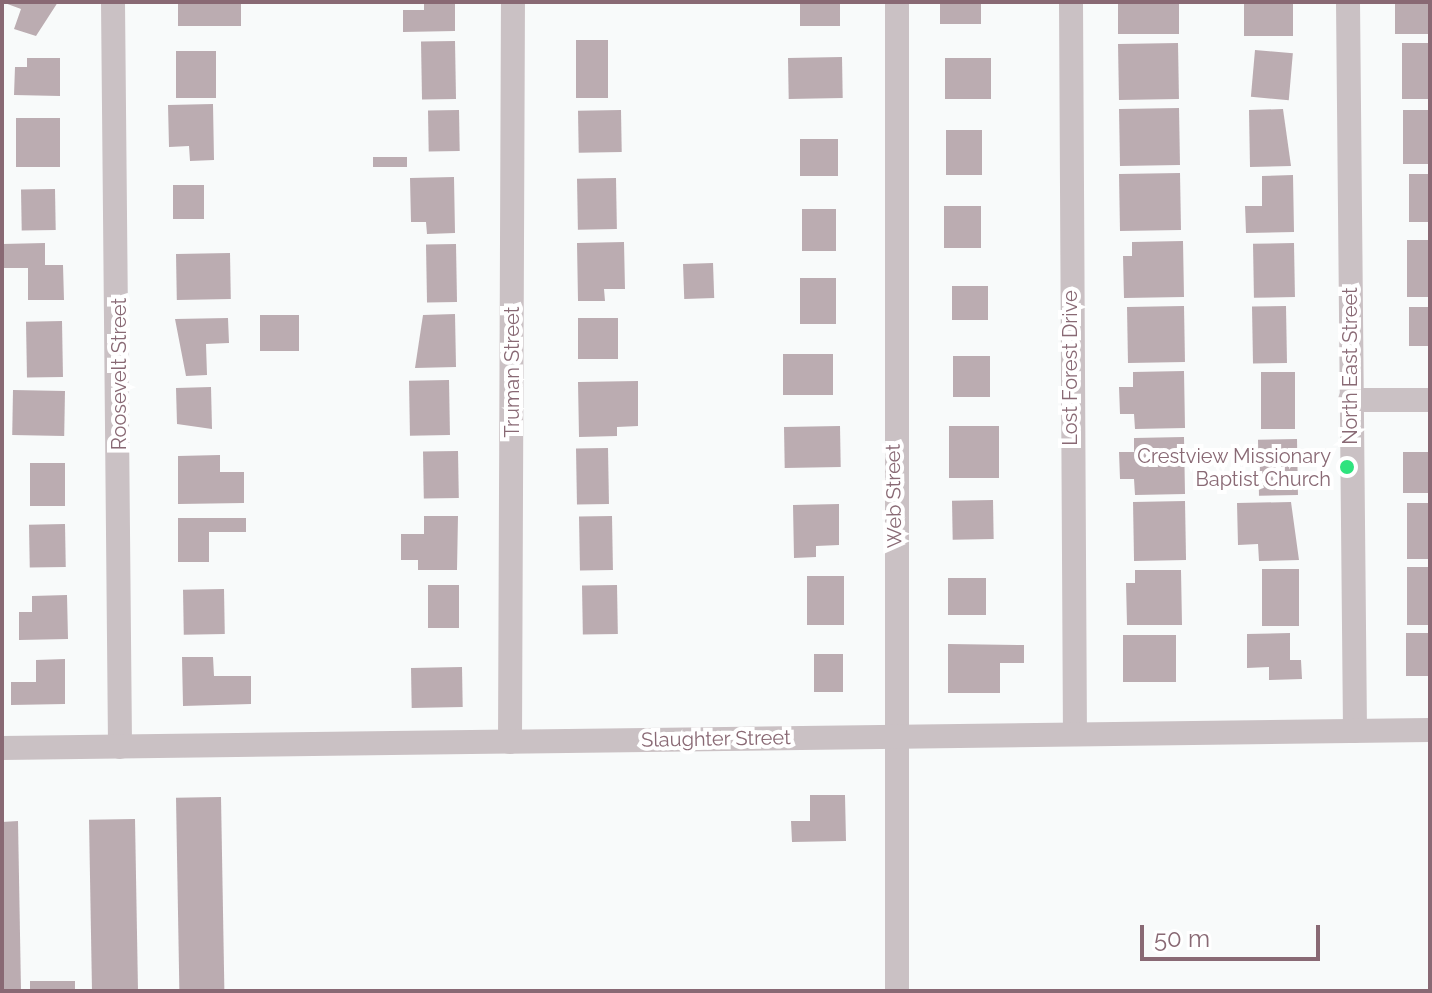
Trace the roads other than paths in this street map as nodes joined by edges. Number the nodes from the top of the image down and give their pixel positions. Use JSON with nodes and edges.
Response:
{"nodes":[{"id":1,"x":113,"y":2,"type":"edge"},
{"id":2,"x":513,"y":2,"type":"edge"},
{"id":3,"x":897,"y":2,"type":"edge"},
{"id":4,"x":1071,"y":2,"type":"edge"},
{"id":5,"x":1348,"y":2,"type":"edge"},
{"id":6,"x":1350,"y":400,"type":"junction"},
{"id":7,"x":1430,"y":400,"type":"edge"},
{"id":8,"x":1430,"y":730,"type":"edge"},
{"id":9,"x":1355,"y":731,"type":"junction"},
{"id":10,"x":1075,"y":734,"type":"junction"},
{"id":11,"x":896,"y":737,"type":"junction"},
{"id":12,"x":510,"y":742,"type":"junction"},
{"id":13,"x":120,"y":747,"type":"junction"},
{"id":14,"x":2,"y":748,"type":"edge"},
{"id":15,"x":897,"y":991,"type":"edge"}],
"edges":[{"from":1,"to":13,"type":"street","name":"Roosevelt Street"},
{"from":2,"to":12,"type":"street","name":"Truman Street"},
{"from":3,"to":11,"type":"street","name":"Web Street"},
{"from":4,"to":10,"type":"street","name":"Lost Forest Drive"},
{"from":5,"to":6,"type":"street","name":"North East Street"},
{"from":6,"to":7,"type":"street"},
{"from":6,"to":9,"type":"street","name":"North East Street"},
{"from":8,"to":9,"type":"street","name":"Slaughter Street"},
{"from":9,"to":10,"type":"street","name":"Slaughter Street"},
{"from":10,"to":11,"type":"street","name":"Slaughter Street"},
{"from":11,"to":12,"type":"street","name":"Slaughter Street"},
{"from":11,"to":15,"type":"street","name":"Web Street"},
{"from":12,"to":13,"type":"street","name":"Slaughter Street"},
{"from":13,"to":14,"type":"street","name":"Slaughter Street"}]}
